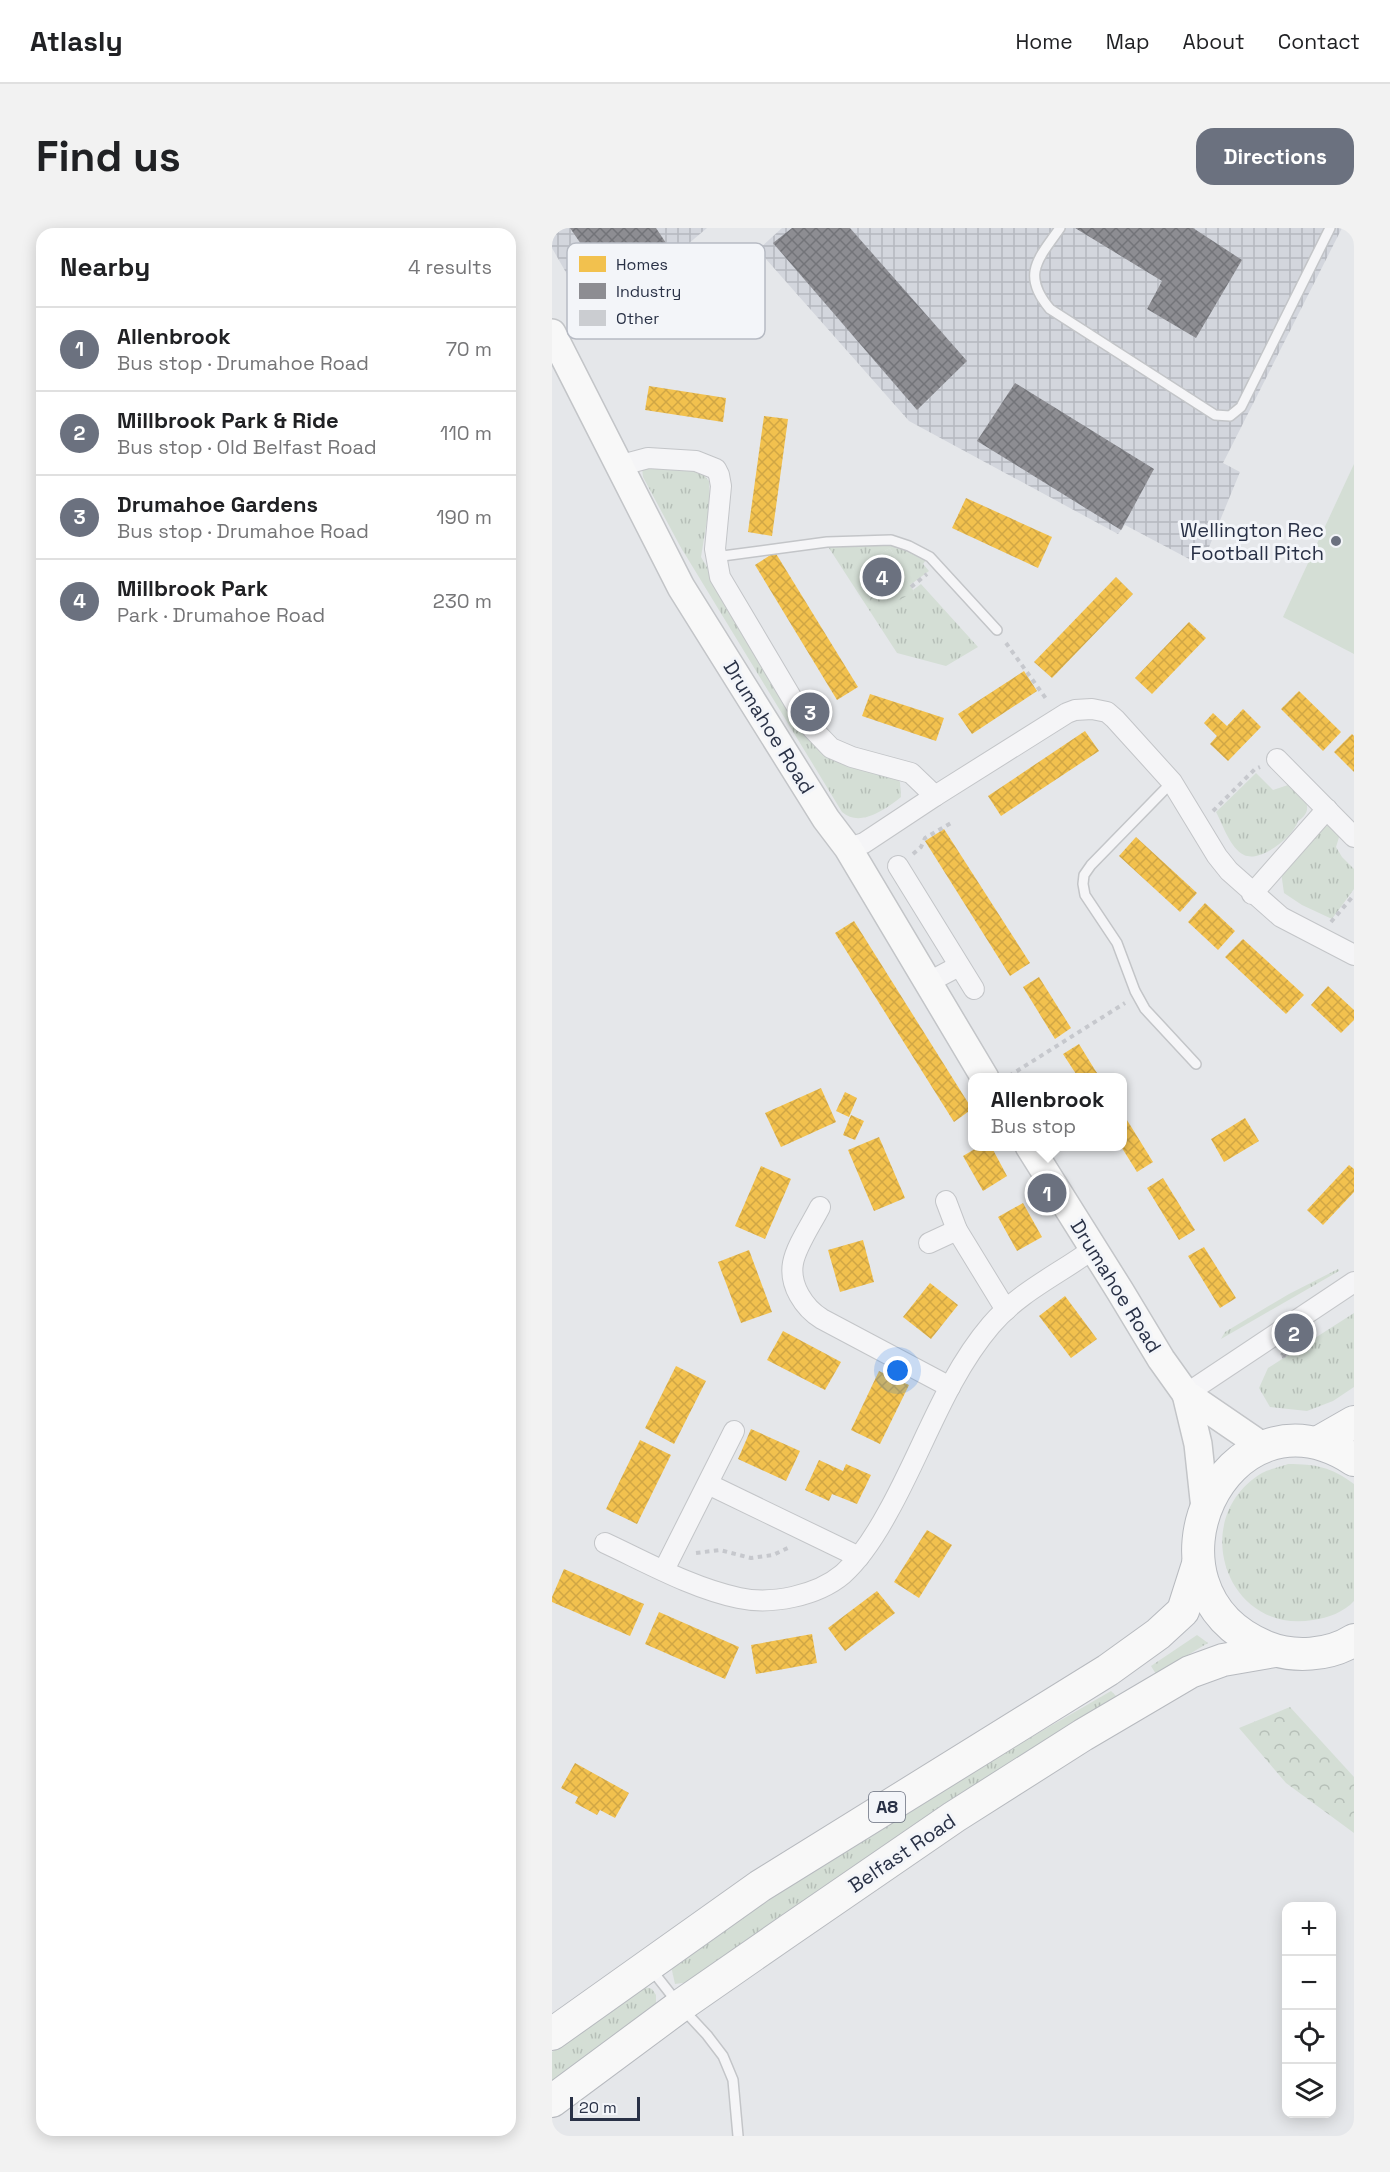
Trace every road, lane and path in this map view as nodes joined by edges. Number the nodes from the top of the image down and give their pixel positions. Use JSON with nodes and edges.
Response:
{"nodes":[{"id":1,"x":1060,"y":228,"type":"edge"},
{"id":2,"x":1330,"y":228,"type":"edge"},
{"id":3,"x":552,"y":333,"type":"edge"},
{"id":4,"x":618,"y":466,"type":"junction"},
{"id":5,"x":715,"y":557,"type":"junction"},
{"id":6,"x":997,"y":630,"type":"joint"},
{"id":7,"x":1058,"y":718,"type":"junction"},
{"id":8,"x":1277,"y":759,"type":"joint"},
{"id":9,"x":1172,"y":782,"type":"junction"},
{"id":10,"x":935,"y":796,"type":"junction"},
{"id":11,"x":1327,"y":809,"type":"junction"},
{"id":12,"x":953,"y":822,"type":"dead end"},
{"id":13,"x":1199,"y":825,"type":"junction"},
{"id":14,"x":1354,"y":837,"type":"edge"},
{"id":15,"x":848,"y":848,"type":"junction"},
{"id":16,"x":898,"y":867,"type":"joint"},
{"id":17,"x":1252,"y":894,"type":"junction"},
{"id":18,"x":1354,"y":895,"type":"edge"},
{"id":19,"x":1319,"y":936,"type":"junction"},
{"id":20,"x":1354,"y":955,"type":"edge"},
{"id":21,"x":959,"y":966,"type":"junction"},
{"id":22,"x":927,"y":983,"type":"junction"},
{"id":23,"x":974,"y":989,"type":"dead end"},
{"id":24,"x":1137,"y":995,"type":"junction"},
{"id":25,"x":1196,"y":1064,"type":"dead end"},
{"id":26,"x":983,"y":1073,"type":"edge"},
{"id":27,"x":1012,"y":1073,"type":"edge"},
{"id":28,"x":1032,"y":1151,"type":"edge"},
{"id":29,"x":945,"y":1201,"type":"dead end"},
{"id":30,"x":820,"y":1207,"type":"dead end"},
{"id":31,"x":957,"y":1230,"type":"junction"},
{"id":32,"x":929,"y":1243,"type":"dead end"},
{"id":33,"x":1093,"y":1249,"type":"junction"},
{"id":34,"x":1354,"y":1282,"type":"edge"},
{"id":35,"x":1006,"y":1310,"type":"junction"},
{"id":36,"x":950,"y":1387,"type":"junction"},
{"id":37,"x":1186,"y":1394,"type":"junction"},
{"id":38,"x":1354,"y":1422,"type":"edge"},
{"id":39,"x":734,"y":1431,"type":"dead end"},
{"id":40,"x":1319,"y":1443,"type":"junction"},
{"id":41,"x":1262,"y":1446,"type":"junction"},
{"id":42,"x":1354,"y":1460,"type":"edge"},
{"id":43,"x":708,"y":1484,"type":"junction"},
{"id":44,"x":1205,"y":1509,"type":"junction"},
{"id":45,"x":804,"y":1530,"type":"junction"},
{"id":46,"x":605,"y":1543,"type":"dead end"},
{"id":47,"x":859,"y":1557,"type":"junction"},
{"id":48,"x":1198,"y":1564,"type":"junction"},
{"id":49,"x":664,"y":1570,"type":"junction"},
{"id":50,"x":1353,"y":1646,"type":"edge"},
{"id":51,"x":1275,"y":1651,"type":"junction"},
{"id":52,"x":648,"y":1964,"type":"junction"},
{"id":53,"x":680,"y":2006,"type":"junction"},
{"id":54,"x":552,"y":2034,"type":"edge"},
{"id":55,"x":552,"y":2101,"type":"edge"},
{"id":56,"x":738,"y":2136,"type":"edge"}],
"edges":[{"from":1,"to":2,"type":"lane"},
{"from":3,"to":4,"type":"main road","name":"Drumahoe Road"},
{"from":4,"to":5,"type":"street","name":"Drumahoe Road"},
{"from":4,"to":15,"type":"main road","name":"Drumahoe Road"},
{"from":5,"to":6,"type":"lane"},
{"from":5,"to":10,"type":"street","name":"Drumahoe Road"},
{"from":6,"to":7,"type":"path"},
{"from":7,"to":9,"type":"street"},
{"from":7,"to":10,"type":"street"},
{"from":8,"to":11,"type":"street"},
{"from":8,"to":13,"type":"path"},
{"from":9,"to":13,"type":"street"},
{"from":9,"to":24,"type":"lane"},
{"from":10,"to":15,"type":"street"},
{"from":11,"to":14,"type":"street"},
{"from":11,"to":17,"type":"street"},
{"from":12,"to":16,"type":"path"},
{"from":13,"to":17,"type":"street"},
{"from":15,"to":22,"type":"main road","name":"Drumahoe Road"},
{"from":16,"to":21,"type":"street"},
{"from":17,"to":19,"type":"street"},
{"from":18,"to":19,"type":"path"},
{"from":19,"to":20,"type":"street"},
{"from":21,"to":22,"type":"street"},
{"from":21,"to":23,"type":"street"},
{"from":22,"to":26,"type":"main road","name":"Drumahoe Road"},
{"from":24,"to":25,"type":"lane"},
{"from":24,"to":27,"type":"path"},
{"from":28,"to":33,"type":"main road","name":"Drumahoe Road"},
{"from":29,"to":31,"type":"street"},
{"from":30,"to":36,"type":"street"},
{"from":31,"to":32,"type":"street"},
{"from":31,"to":35,"type":"street"},
{"from":33,"to":35,"type":"street"},
{"from":33,"to":37,"type":"main road","name":"Drumahoe Road"},
{"from":34,"to":37,"type":"street"},
{"from":35,"to":36,"type":"street"},
{"from":36,"to":47,"type":"street"},
{"from":37,"to":41,"type":"main road","name":"Drumahoe Road"},
{"from":37,"to":44,"type":"main road","name":"Drumahoe Road"},
{"from":38,"to":40,"type":"highway"},
{"from":39,"to":43,"type":"street"},
{"from":40,"to":41,"type":"highway","number":"A8"},
{"from":40,"to":42,"type":"highway","number":"A8"},
{"from":41,"to":44,"type":"highway","number":"A8"},
{"from":43,"to":45,"type":"street"},
{"from":43,"to":49,"type":"street"},
{"from":44,"to":48,"type":"highway","number":"A8"},
{"from":45,"to":47,"type":"street"},
{"from":45,"to":49,"type":"path"},
{"from":46,"to":49,"type":"street"},
{"from":47,"to":49,"type":"street"},
{"from":48,"to":51,"type":"highway","number":"A8"},
{"from":48,"to":52,"type":"highway","number":"A8"},
{"from":50,"to":51,"type":"highway","number":"A8"},
{"from":51,"to":53,"type":"highway","name":"Belfast Road","number":"A8"},
{"from":52,"to":53,"type":"lane"},
{"from":52,"to":54,"type":"highway","number":"A8"},
{"from":53,"to":55,"type":"highway","name":"Belfast Road","number":"A8"},
{"from":53,"to":56,"type":"lane"}]}
